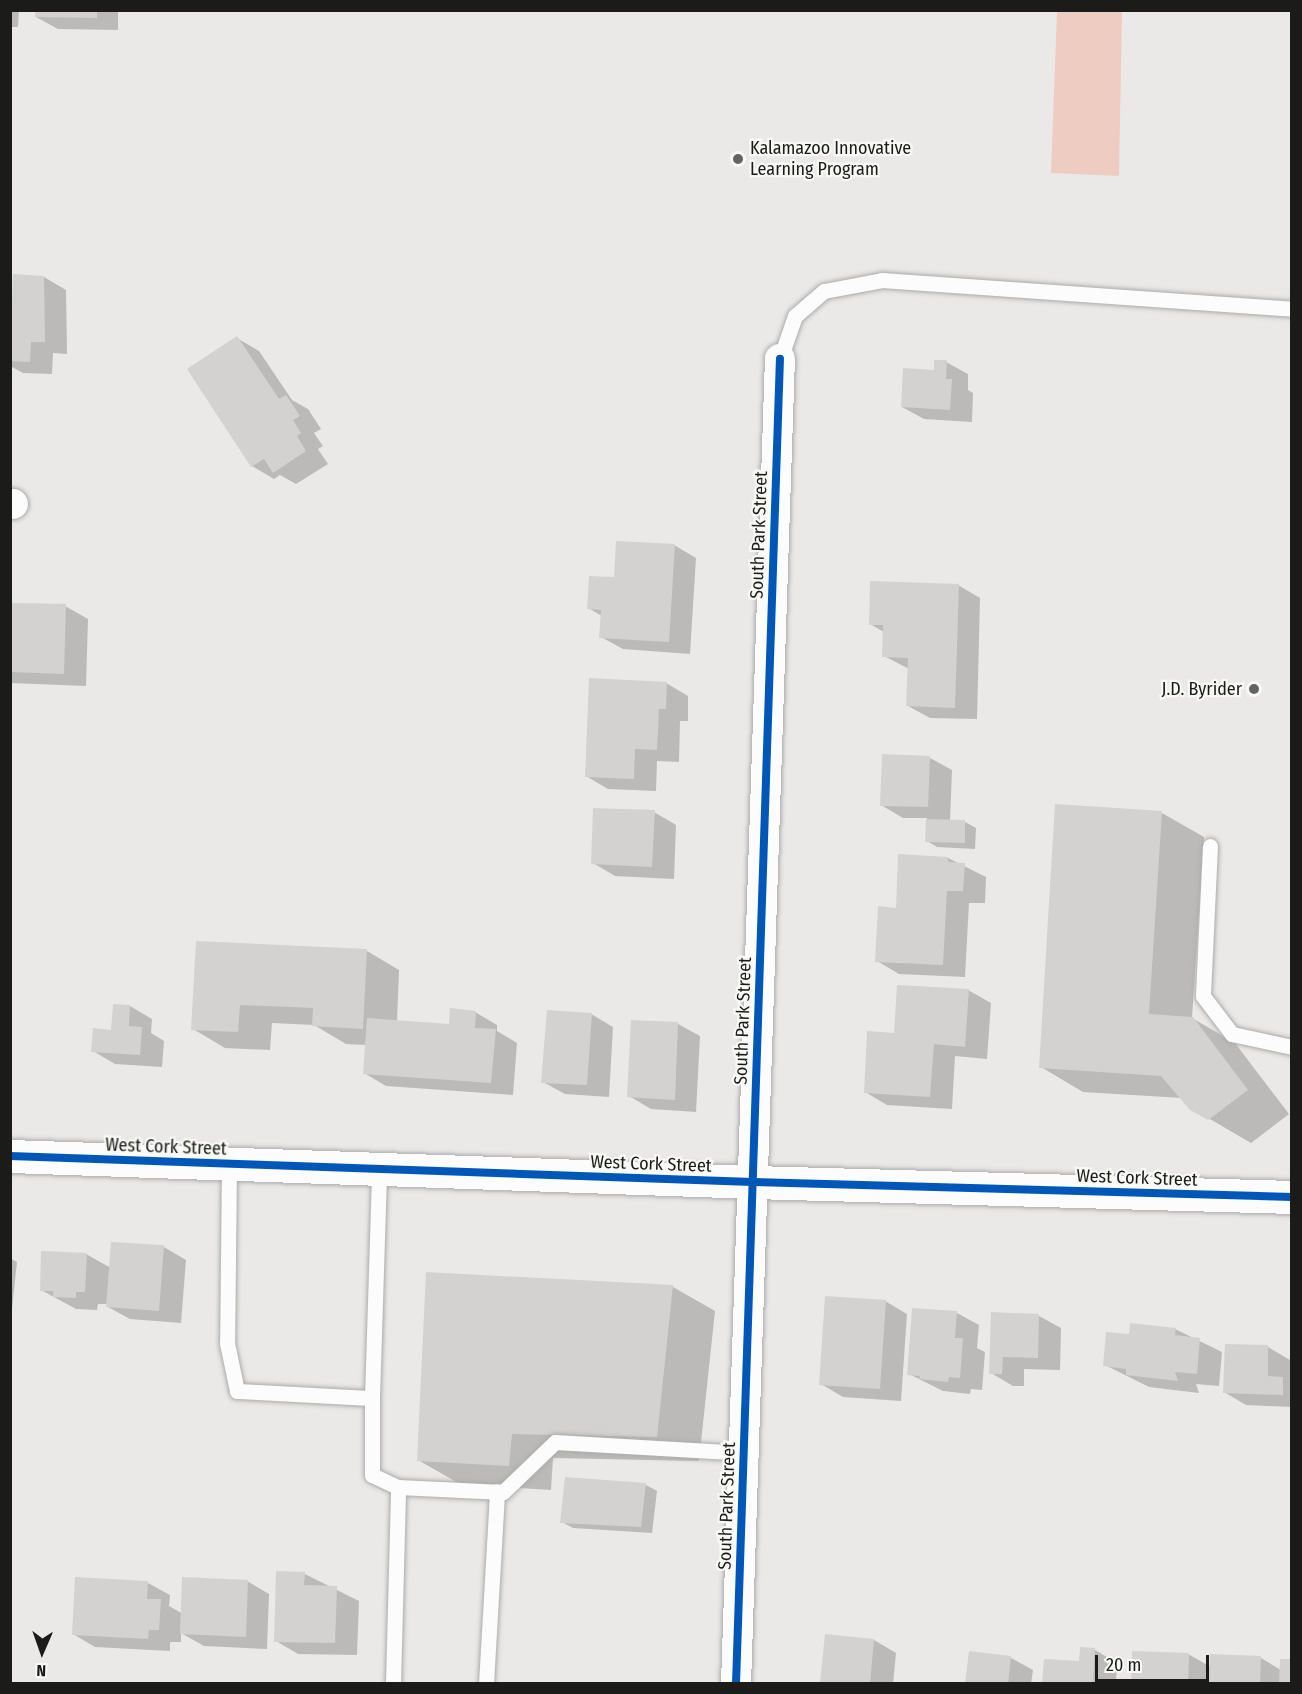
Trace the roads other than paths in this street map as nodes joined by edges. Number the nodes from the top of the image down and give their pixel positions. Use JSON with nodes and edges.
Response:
{"nodes":[{"id":1,"x":1292,"y":309,"type":"edge"},
{"id":2,"x":780,"y":359,"type":"joint"},
{"id":3,"x":1210,"y":846,"type":"dead end"},
{"id":4,"x":1292,"y":1047,"type":"edge"},
{"id":5,"x":10,"y":1156,"type":"edge"},
{"id":6,"x":229,"y":1164,"type":"junction"},
{"id":7,"x":379,"y":1169,"type":"junction"},
{"id":8,"x":753,"y":1182,"type":"junction"},
{"id":9,"x":1292,"y":1197,"type":"edge"},
{"id":10,"x":372,"y":1398,"type":"junction"},
{"id":11,"x":744,"y":1452,"type":"junction"},
{"id":12,"x":398,"y":1487,"type":"junction"},
{"id":13,"x":497,"y":1491,"type":"junction"},
{"id":14,"x":393,"y":1683,"type":"edge"},
{"id":15,"x":486,"y":1683,"type":"edge"},
{"id":16,"x":736,"y":1683,"type":"edge"}],
"edges":[{"from":1,"to":2,"type":"lane"},
{"from":2,"to":8,"type":"street","name":"South Park Street"},
{"from":3,"to":4,"type":"lane"},
{"from":5,"to":6,"type":"street","name":"West Cork Street"},
{"from":6,"to":7,"type":"street","name":"West Cork Street"},
{"from":6,"to":10,"type":"lane"},
{"from":7,"to":8,"type":"street","name":"West Cork Street"},
{"from":7,"to":10,"type":"lane"},
{"from":8,"to":9,"type":"street","name":"West Cork Street"},
{"from":8,"to":11,"type":"street","name":"South Park Street"},
{"from":10,"to":12,"type":"lane"},
{"from":11,"to":13,"type":"lane"},
{"from":11,"to":16,"type":"street","name":"South Park Street"},
{"from":12,"to":13,"type":"lane"},
{"from":12,"to":14,"type":"lane"},
{"from":13,"to":15,"type":"lane"}]}
